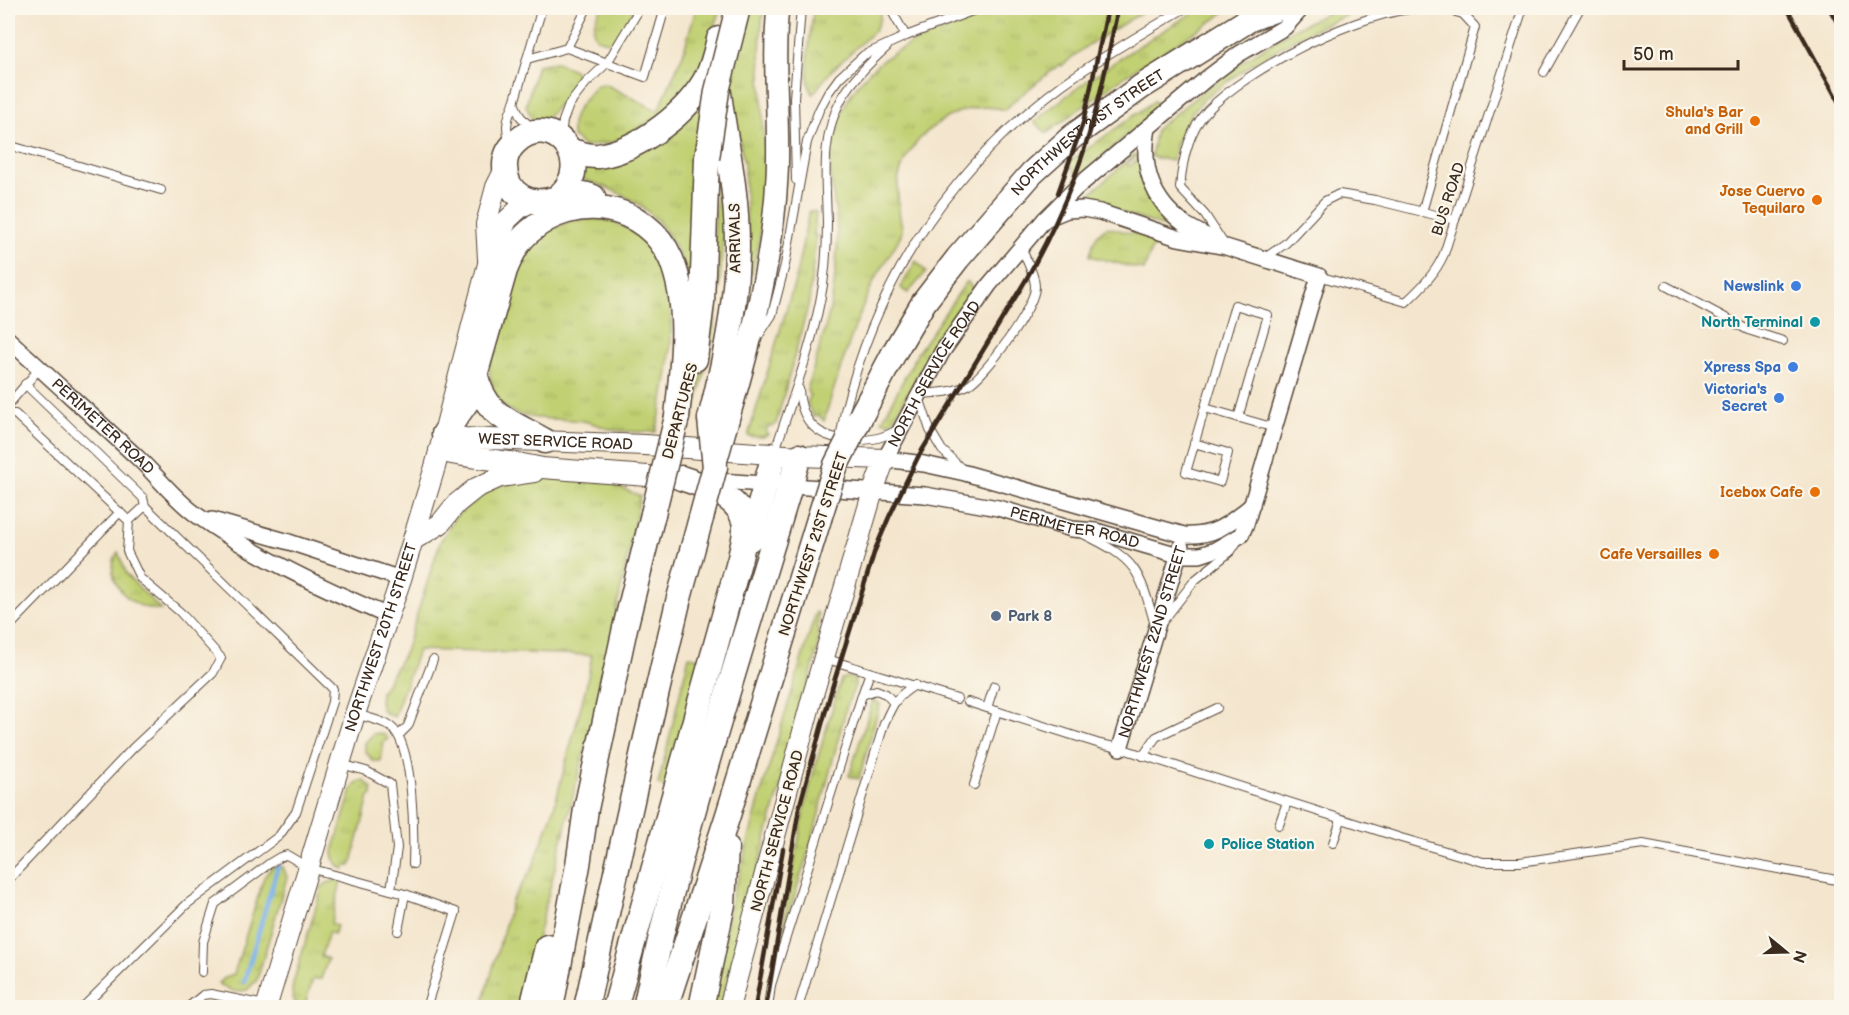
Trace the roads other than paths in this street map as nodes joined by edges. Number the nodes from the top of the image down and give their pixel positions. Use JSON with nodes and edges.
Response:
{"nodes":[{"id":1,"x":542,"y":8,"type":"edge"},
{"id":2,"x":587,"y":8,"type":"edge"},
{"id":3,"x":640,"y":8,"type":"edge"},
{"id":4,"x":665,"y":8,"type":"edge"},
{"id":5,"x":728,"y":8,"type":"edge"},
{"id":6,"x":738,"y":8,"type":"edge"},
{"id":7,"x":778,"y":8,"type":"edge"},
{"id":8,"x":801,"y":8,"type":"edge"},
{"id":9,"x":890,"y":8,"type":"edge"},
{"id":10,"x":957,"y":8,"type":"edge"},
{"id":11,"x":980,"y":8,"type":"edge"},
{"id":12,"x":1185,"y":8,"type":"edge"},
{"id":13,"x":1279,"y":8,"type":"edge"},
{"id":14,"x":1302,"y":8,"type":"edge"},
{"id":15,"x":1423,"y":8,"type":"edge"},
{"id":16,"x":1444,"y":8,"type":"edge"},
{"id":17,"x":1523,"y":8,"type":"edge"},
{"id":18,"x":1580,"y":8,"type":"edge"},
{"id":19,"x":1255,"y":13,"type":"edge"},
{"id":20,"x":952,"y":18,"type":"junction"},
{"id":21,"x":906,"y":36,"type":"junction"},
{"id":22,"x":893,"y":42,"type":"junction"},
{"id":23,"x":567,"y":48,"type":"junction"},
{"id":24,"x":527,"y":58,"type":"junction"},
{"id":25,"x":607,"y":63,"type":"junction"},
{"id":26,"x":1544,"y":72,"type":"dead end"},
{"id":27,"x":514,"y":103,"type":"junction"},
{"id":28,"x":1148,"y":128,"type":"junction"},
{"id":29,"x":558,"y":141,"type":"junction"},
{"id":30,"x":8,"y":145,"type":"edge"},
{"id":31,"x":512,"y":146,"type":"junction"},
{"id":32,"x":505,"y":170,"type":"junction"},
{"id":33,"x":161,"y":190,"type":"dead end"},
{"id":34,"x":796,"y":193,"type":"junction"},
{"id":35,"x":559,"y":196,"type":"junction"},
{"id":36,"x":533,"y":201,"type":"junction"},
{"id":37,"x":619,"y":212,"type":"junction"},
{"id":38,"x":1422,"y":212,"type":"junction"},
{"id":39,"x":1045,"y":219,"type":"junction"},
{"id":40,"x":1455,"y":220,"type":"junction"},
{"id":41,"x":1226,"y":247,"type":"junction"},
{"id":42,"x":1021,"y":248,"type":"junction"},
{"id":43,"x":1265,"y":258,"type":"junction"},
{"id":44,"x":488,"y":264,"type":"junction"},
{"id":45,"x":1320,"y":276,"type":"junction"},
{"id":46,"x":1666,"y":286,"type":"dead end"},
{"id":47,"x":8,"y":339,"type":"edge"},
{"id":48,"x":1783,"y":340,"type":"dead end"},
{"id":49,"x":748,"y":351,"type":"junction"},
{"id":50,"x":40,"y":368,"type":"junction"},
{"id":51,"x":475,"y":373,"type":"junction"},
{"id":52,"x":26,"y":384,"type":"junction"},
{"id":53,"x":798,"y":385,"type":"junction"},
{"id":54,"x":918,"y":394,"type":"junction"},
{"id":55,"x":8,"y":405,"type":"edge"},
{"id":56,"x":1205,"y":408,"type":"junction"},
{"id":57,"x":854,"y":412,"type":"junction"},
{"id":58,"x":8,"y":414,"type":"edge"},
{"id":59,"x":678,"y":417,"type":"junction"},
{"id":60,"x":1238,"y":418,"type":"junction"},
{"id":61,"x":719,"y":419,"type":"junction"},
{"id":62,"x":901,"y":428,"type":"junction"},
{"id":63,"x":1275,"y":428,"type":"junction"},
{"id":64,"x":545,"y":441,"type":"junction"},
{"id":65,"x":442,"y":442,"type":"junction"},
{"id":66,"x":1194,"y":443,"type":"junction"},
{"id":67,"x":774,"y":455,"type":"junction"},
{"id":68,"x":799,"y":456,"type":"junction"},
{"id":69,"x":885,"y":459,"type":"junction"},
{"id":70,"x":542,"y":468,"type":"junction"},
{"id":71,"x":965,"y":473,"type":"junction"},
{"id":72,"x":681,"y":478,"type":"junction"},
{"id":73,"x":766,"y":484,"type":"junction"},
{"id":74,"x":790,"y":486,"type":"junction"},
{"id":75,"x":873,"y":491,"type":"junction"},
{"id":76,"x":1252,"y":505,"type":"junction"},
{"id":77,"x":145,"y":506,"type":"junction"},
{"id":78,"x":120,"y":512,"type":"junction"},
{"id":79,"x":198,"y":516,"type":"junction"},
{"id":80,"x":129,"y":521,"type":"junction"},
{"id":81,"x":1071,"y":529,"type":"junction"},
{"id":82,"x":1184,"y":535,"type":"junction"},
{"id":83,"x":1241,"y":535,"type":"junction"},
{"id":84,"x":412,"y":540,"type":"junction"},
{"id":85,"x":1178,"y":555,"type":"junction"},
{"id":86,"x":741,"y":558,"type":"junction"},
{"id":87,"x":401,"y":579,"type":"junction"},
{"id":88,"x":388,"y":616,"type":"junction"},
{"id":89,"x":8,"y":628,"type":"edge"},
{"id":90,"x":1156,"y":629,"type":"junction"},
{"id":91,"x":824,"y":658,"type":"junction"},
{"id":92,"x":433,"y":660,"type":"dead end"},
{"id":93,"x":870,"y":672,"type":"junction"},
{"id":94,"x":915,"y":685,"type":"junction"},
{"id":95,"x":994,"y":686,"type":"dead end"},
{"id":96,"x":862,"y":695,"type":"junction"},
{"id":97,"x":957,"y":699,"type":"dead end"},
{"id":98,"x":893,"y":702,"type":"junction"},
{"id":99,"x":968,"y":702,"type":"dead end"},
{"id":100,"x":987,"y":708,"type":"junction"},
{"id":101,"x":1217,"y":708,"type":"dead end"},
{"id":102,"x":997,"y":711,"type":"junction"},
{"id":103,"x":355,"y":714,"type":"junction"},
{"id":104,"x":399,"y":735,"type":"junction"},
{"id":105,"x":1120,"y":748,"type":"junction"},
{"id":106,"x":1143,"y":756,"type":"junction"},
{"id":107,"x":339,"y":763,"type":"junction"},
{"id":108,"x":974,"y":785,"type":"dead end"},
{"id":109,"x":1287,"y":802,"type":"junction"},
{"id":110,"x":586,"y":809,"type":"junction"},
{"id":111,"x":728,"y":815,"type":"junction"},
{"id":112,"x":1341,"y":820,"type":"junction"},
{"id":113,"x":1279,"y":825,"type":"dead end"},
{"id":114,"x":1334,"y":843,"type":"dead end"},
{"id":115,"x":413,"y":864,"type":"dead end"},
{"id":116,"x":309,"y":868,"type":"junction"},
{"id":117,"x":8,"y":880,"type":"edge"},
{"id":118,"x":1842,"y":881,"type":"edge"},
{"id":119,"x":391,"y":890,"type":"junction"},
{"id":120,"x":405,"y":894,"type":"junction"},
{"id":121,"x":398,"y":932,"type":"dead end"},
{"id":122,"x":202,"y":972,"type":"dead end"},
{"id":123,"x":271,"y":1006,"type":"edge"},
{"id":124,"x":82,"y":1008,"type":"edge"},
{"id":125,"x":188,"y":1008,"type":"edge"},
{"id":126,"x":426,"y":1008,"type":"edge"},
{"id":127,"x":532,"y":1008,"type":"edge"},
{"id":128,"x":551,"y":1008,"type":"edge"},
{"id":129,"x":586,"y":1008,"type":"edge"},
{"id":130,"x":615,"y":1008,"type":"edge"},
{"id":131,"x":645,"y":1008,"type":"edge"},
{"id":132,"x":665,"y":1008,"type":"edge"},
{"id":133,"x":701,"y":1008,"type":"edge"},
{"id":134,"x":729,"y":1008,"type":"edge"},
{"id":135,"x":768,"y":1008,"type":"edge"},
{"id":136,"x":798,"y":1008,"type":"edge"}],
"edges":[{"from":1,"to":24,"type":"lane"},
{"from":2,"to":23,"type":"lane"},
{"from":3,"to":25,"type":"lane"},
{"from":4,"to":25,"type":"lane"},
{"from":5,"to":29,"type":"main road"},
{"from":5,"to":61,"type":"main road","name":"ARRIVALS"},
{"from":6,"to":59,"type":"main road","name":"DEPARTURES","bridge":true},
{"from":7,"to":49,"type":"main road"},
{"from":8,"to":34,"type":"lane"},
{"from":9,"to":21,"type":"lane"},
{"from":10,"to":20,"type":"lane"},
{"from":11,"to":20,"type":"lane"},
{"from":12,"to":57,"type":"lane"},
{"from":13,"to":19,"type":"main road"},
{"from":14,"to":28,"type":"street","name":"NORTH SERVICE ROAD"},
{"from":15,"to":41,"type":"lane"},
{"from":16,"to":38,"type":"lane"},
{"from":17,"to":40,"type":"lane","name":"BUS ROAD"},
{"from":18,"to":26,"type":"lane"},
{"from":19,"to":57,"type":"main road","name":"NORTHWEST 21ST STREET"},
{"from":20,"to":21,"type":"lane"},
{"from":21,"to":22,"type":"lane"},
{"from":22,"to":34,"type":"lane"},
{"from":22,"to":53,"type":"lane"},
{"from":23,"to":24,"type":"lane"},
{"from":23,"to":25,"type":"lane"},
{"from":24,"to":27,"type":"lane"},
{"from":25,"to":29,"type":"lane"},
{"from":27,"to":29,"type":"lane"},
{"from":27,"to":31,"type":"lane"},
{"from":28,"to":39,"type":"street","name":"NORTH SERVICE ROAD"},
{"from":28,"to":41,"type":"street"},
{"from":29,"to":31,"type":"main road"},
{"from":29,"to":35,"type":"main road"},
{"from":30,"to":33,"type":"lane"},
{"from":31,"to":32,"type":"main road"},
{"from":32,"to":36,"type":"main road"},
{"from":32,"to":44,"type":"street","name":"NORTHWEST 20TH STREET"},
{"from":34,"to":49,"type":"lane"},
{"from":35,"to":36,"type":"main road"},
{"from":35,"to":37,"type":"main road"},
{"from":36,"to":44,"type":"street","name":"NORTHWEST 20TH STREET"},
{"from":37,"to":51,"type":"main road"},
{"from":37,"to":59,"type":"main road"},
{"from":38,"to":40,"type":"lane"},
{"from":38,"to":43,"type":"lane"},
{"from":39,"to":41,"type":"street"},
{"from":39,"to":42,"type":"street","name":"NORTH SERVICE ROAD"},
{"from":40,"to":45,"type":"lane","name":"BUS ROAD"},
{"from":41,"to":43,"type":"street"},
{"from":42,"to":54,"type":"street","name":"NORTH SERVICE ROAD"},
{"from":42,"to":54,"type":"lane"},
{"from":43,"to":45,"type":"street"},
{"from":44,"to":65,"type":"street","name":"NORTHWEST 20TH STREET"},
{"from":45,"to":63,"type":"street"},
{"from":46,"to":48,"type":"lane"},
{"from":47,"to":50,"type":"street","name":"PERIMETER ROAD"},
{"from":49,"to":61,"type":"main road"},
{"from":50,"to":52,"type":"lane"},
{"from":50,"to":79,"type":"street","name":"PERIMETER ROAD"},
{"from":51,"to":64,"type":"main road"},
{"from":51,"to":65,"type":"main road"},
{"from":52,"to":55,"type":"lane"},
{"from":52,"to":77,"type":"lane"},
{"from":53,"to":62,"type":"lane"},
{"from":53,"to":67,"type":"lane"},
{"from":54,"to":62,"type":"street","name":"NORTH SERVICE ROAD"},
{"from":54,"to":71,"type":"lane"},
{"from":56,"to":60,"type":"lane"},
{"from":56,"to":60,"type":"lane"},
{"from":56,"to":66,"type":"lane"},
{"from":57,"to":111,"type":"main road","name":"NORTHWEST 21ST STREET","bridge":true},
{"from":58,"to":78,"type":"lane"},
{"from":59,"to":110,"type":"main road","name":"DEPARTURES","bridge":true},
{"from":60,"to":63,"type":"lane"},
{"from":61,"to":129,"type":"main road","name":"ARRIVALS","bridge":true},
{"from":62,"to":69,"type":"street","name":"NORTH SERVICE ROAD"},
{"from":63,"to":76,"type":"street"},
{"from":64,"to":65,"type":"street","name":"WEST SERVICE ROAD"},
{"from":64,"to":67,"type":"street","name":"WEST SERVICE ROAD"},
{"from":65,"to":70,"type":"street","name":"WEST SERVICE ROAD"},
{"from":65,"to":84,"type":"street","name":"NORTHWEST 20TH STREET"},
{"from":66,"to":66,"type":"lane"},
{"from":67,"to":68,"type":"street","name":"WEST SERVICE ROAD"},
{"from":67,"to":73,"type":"main road"},
{"from":68,"to":69,"type":"street","name":"WEST SERVICE ROAD"},
{"from":68,"to":74,"type":"main road"},
{"from":69,"to":71,"type":"street","name":"PERIMETER ROAD"},
{"from":69,"to":75,"type":"street","name":"NORTH SERVICE ROAD"},
{"from":70,"to":72,"type":"street","name":"WEST SERVICE ROAD"},
{"from":70,"to":84,"type":"street"},
{"from":71,"to":82,"type":"street","name":"PERIMETER ROAD"},
{"from":72,"to":73,"type":"street","name":"WEST SERVICE ROAD"},
{"from":72,"to":86,"type":"main road"},
{"from":73,"to":74,"type":"street","name":"WEST SERVICE ROAD"},
{"from":73,"to":86,"type":"main road"},
{"from":74,"to":75,"type":"street","name":"WEST SERVICE ROAD"},
{"from":74,"to":131,"type":"main road"},
{"from":75,"to":81,"type":"street","name":"PERIMETER ROAD"},
{"from":75,"to":91,"type":"street","name":"NORTH SERVICE ROAD"},
{"from":76,"to":82,"type":"street","name":"PERIMETER ROAD"},
{"from":76,"to":83,"type":"street"},
{"from":77,"to":80,"type":"lane"},
{"from":77,"to":124,"type":"lane"},
{"from":78,"to":80,"type":"lane"},
{"from":78,"to":89,"type":"lane"},
{"from":79,"to":87,"type":"street","name":"PERIMETER ROAD"},
{"from":79,"to":88,"type":"street","name":"PERIMETER ROAD"},
{"from":80,"to":117,"type":"lane"},
{"from":81,"to":85,"type":"street","name":"PERIMETER ROAD"},
{"from":81,"to":90,"type":"lane"},
{"from":82,"to":85,"type":"street","name":"NORTHWEST 22ND STREET"},
{"from":83,"to":85,"type":"street","name":"PERIMETER ROAD"},
{"from":83,"to":90,"type":"lane"},
{"from":84,"to":87,"type":"street","name":"NORTHWEST 20TH STREET"},
{"from":85,"to":90,"type":"street","name":"NORTHWEST 22ND STREET"},
{"from":86,"to":130,"type":"main road"},
{"from":87,"to":88,"type":"street","name":"NORTHWEST 20TH STREET"},
{"from":88,"to":103,"type":"street","name":"NORTHWEST 20TH STREET"},
{"from":90,"to":105,"type":"street","name":"NORTHWEST 22ND STREET"},
{"from":91,"to":93,"type":"lane"},
{"from":91,"to":134,"type":"street","name":"NORTH SERVICE ROAD"},
{"from":92,"to":104,"type":"lane"},
{"from":93,"to":94,"type":"lane"},
{"from":93,"to":96,"type":"lane"},
{"from":94,"to":97,"type":"lane"},
{"from":94,"to":98,"type":"lane"},
{"from":95,"to":100,"type":"lane"},
{"from":96,"to":98,"type":"lane"},
{"from":96,"to":135,"type":"lane"},
{"from":98,"to":136,"type":"lane"},
{"from":99,"to":100,"type":"lane"},
{"from":100,"to":102,"type":"lane"},
{"from":101,"to":106,"type":"lane"},
{"from":102,"to":105,"type":"lane"},
{"from":102,"to":108,"type":"lane"},
{"from":103,"to":104,"type":"lane"},
{"from":103,"to":107,"type":"street","name":"NORTHWEST 20TH STREET"},
{"from":104,"to":115,"type":"lane"},
{"from":105,"to":106,"type":"lane"},
{"from":106,"to":109,"type":"lane"},
{"from":107,"to":116,"type":"street","name":"NORTHWEST 20TH STREET"},
{"from":107,"to":119,"type":"lane"},
{"from":109,"to":112,"type":"lane"},
{"from":109,"to":113,"type":"lane"},
{"from":110,"to":127,"type":"main road"},
{"from":110,"to":128,"type":"main road"},
{"from":111,"to":132,"type":"main road","name":"NORTHWEST 21ST STREET"},
{"from":111,"to":133,"type":"main road"},
{"from":112,"to":114,"type":"lane"},
{"from":112,"to":118,"type":"lane"},
{"from":116,"to":119,"type":"lane"},
{"from":116,"to":122,"type":"lane"},
{"from":116,"to":123,"type":"street","name":"NORTHWEST 20TH STREET"},
{"from":119,"to":120,"type":"lane"},
{"from":120,"to":121,"type":"lane"},
{"from":120,"to":126,"type":"lane"},
{"from":123,"to":125,"type":"lane"}]}
